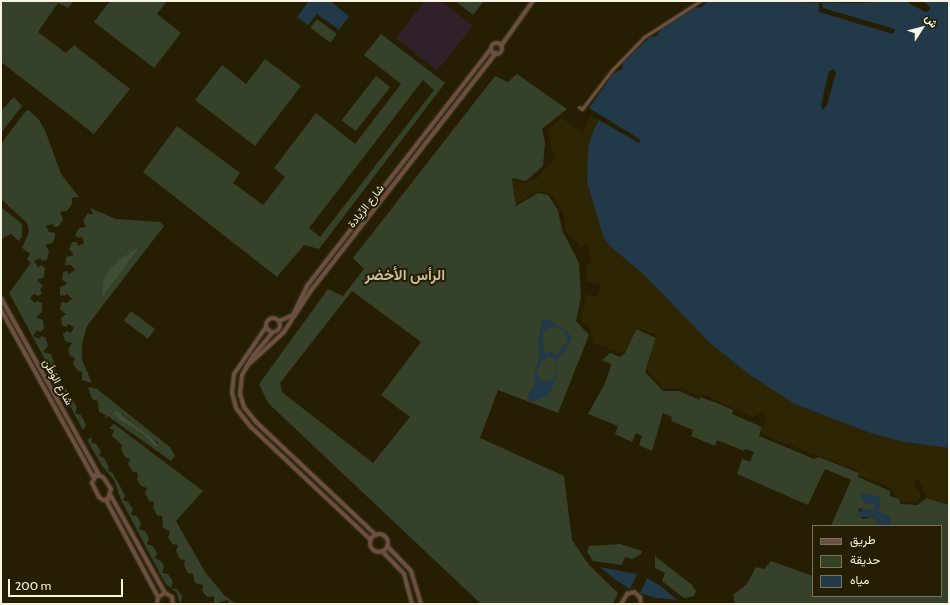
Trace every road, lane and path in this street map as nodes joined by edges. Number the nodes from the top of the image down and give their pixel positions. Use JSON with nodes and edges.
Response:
{"nodes":[{"id":1,"x":533,"y":1,"type":"edge"},
{"id":2,"x":700,"y":1,"type":"edge"},
{"id":3,"x":499,"y":44,"type":"junction"},
{"id":4,"x":491,"y":49,"type":"junction"},
{"id":5,"x":496,"y":53,"type":"junction"},
{"id":6,"x":579,"y":107,"type":"dead end"},
{"id":7,"x":1,"y":298,"type":"edge"},
{"id":8,"x":1,"y":310,"type":"edge"},
{"id":9,"x":280,"y":321,"type":"junction"},
{"id":10,"x":266,"y":327,"type":"junction"},
{"id":11,"x":273,"y":332,"type":"junction"},
{"id":12,"x":247,"y":366,"type":"junction"},
{"id":13,"x":99,"y":475,"type":"junction"},
{"id":14,"x":94,"y":477,"type":"junction"},
{"id":15,"x":111,"y":496,"type":"junction"},
{"id":16,"x":106,"y":500,"type":"junction"},
{"id":17,"x":376,"y":535,"type":"junction"},
{"id":18,"x":371,"y":540,"type":"junction"},
{"id":19,"x":387,"y":546,"type":"junction"},
{"id":20,"x":382,"y":551,"type":"junction"},
{"id":21,"x":165,"y":593,"type":"junction"},
{"id":22,"x":419,"y":593,"type":"junction"},
{"id":23,"x":158,"y":597,"type":"junction"},
{"id":24,"x":412,"y":602,"type":"edge"},
{"id":25,"x":157,"y":604,"type":"edge"},
{"id":26,"x":173,"y":604,"type":"edge"},
{"id":27,"x":421,"y":604,"type":"edge"},
{"id":28,"x":621,"y":604,"type":"edge"},
{"id":29,"x":641,"y":604,"type":"edge"}],
"edges":[{"from":1,"to":3,"type":"street"},
{"from":2,"to":6,"type":"street"},
{"from":3,"to":4,"type":"street","name":"شارع الرِّيادة"},
{"from":3,"to":5,"type":"street","name":"شارع الرِّيادة"},
{"from":4,"to":5,"type":"street"},
{"from":4,"to":9,"type":"street","name":"شارع الرِّيادة"},
{"from":5,"to":12,"type":"street","name":"شارع الرِّيادة"},
{"from":7,"to":13,"type":"street","name":"شارع الوَطَن"},
{"from":8,"to":14,"type":"street","name":"شارع الوَطَن"},
{"from":9,"to":10,"type":"street"},
{"from":9,"to":11,"type":"street"},
{"from":10,"to":11,"type":"street"},
{"from":10,"to":18,"type":"street"},
{"from":11,"to":12,"type":"street"},
{"from":12,"to":17,"type":"street"},
{"from":13,"to":14,"type":"street"},
{"from":13,"to":15,"type":"street","name":"شارع الوَطَن"},
{"from":14,"to":16,"type":"street","name":"شارع الوَطَن"},
{"from":15,"to":16,"type":"street"},
{"from":15,"to":21,"type":"street"},
{"from":16,"to":23,"type":"street"},
{"from":17,"to":18,"type":"street"},
{"from":17,"to":19,"type":"street"},
{"from":18,"to":20,"type":"street"},
{"from":19,"to":20,"type":"street"},
{"from":19,"to":22,"type":"street"},
{"from":20,"to":24,"type":"street"},
{"from":21,"to":23,"type":"street"},
{"from":21,"to":26,"type":"street"},
{"from":22,"to":24,"type":"street"},
{"from":22,"to":27,"type":"street"},
{"from":23,"to":25,"type":"street"},
{"from":28,"to":29,"type":"street"}]}
